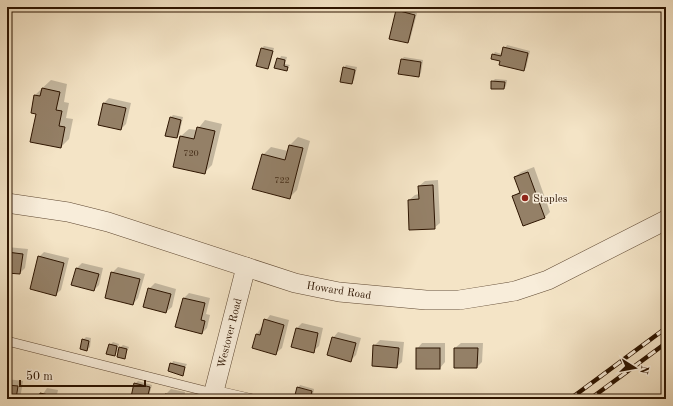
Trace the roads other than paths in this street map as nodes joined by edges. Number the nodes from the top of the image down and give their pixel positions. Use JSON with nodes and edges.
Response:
{"nodes":[{"id":1,"x":7,"y":203,"type":"edge"},
{"id":2,"x":666,"y":220,"type":"edge"},
{"id":3,"x":246,"y":267,"type":"junction"},
{"id":4,"x":7,"y":341,"type":"edge"},
{"id":5,"x":213,"y":394,"type":"edge"},
{"id":6,"x":253,"y":399,"type":"edge"}],
"edges":[{"from":1,"to":3,"type":"street","name":"Howard Road"},
{"from":2,"to":3,"type":"street","name":"Howard Road"},
{"from":3,"to":5,"type":"street","name":"Westover Road"},
{"from":4,"to":5,"type":"lane"},
{"from":5,"to":6,"type":"lane"}]}
